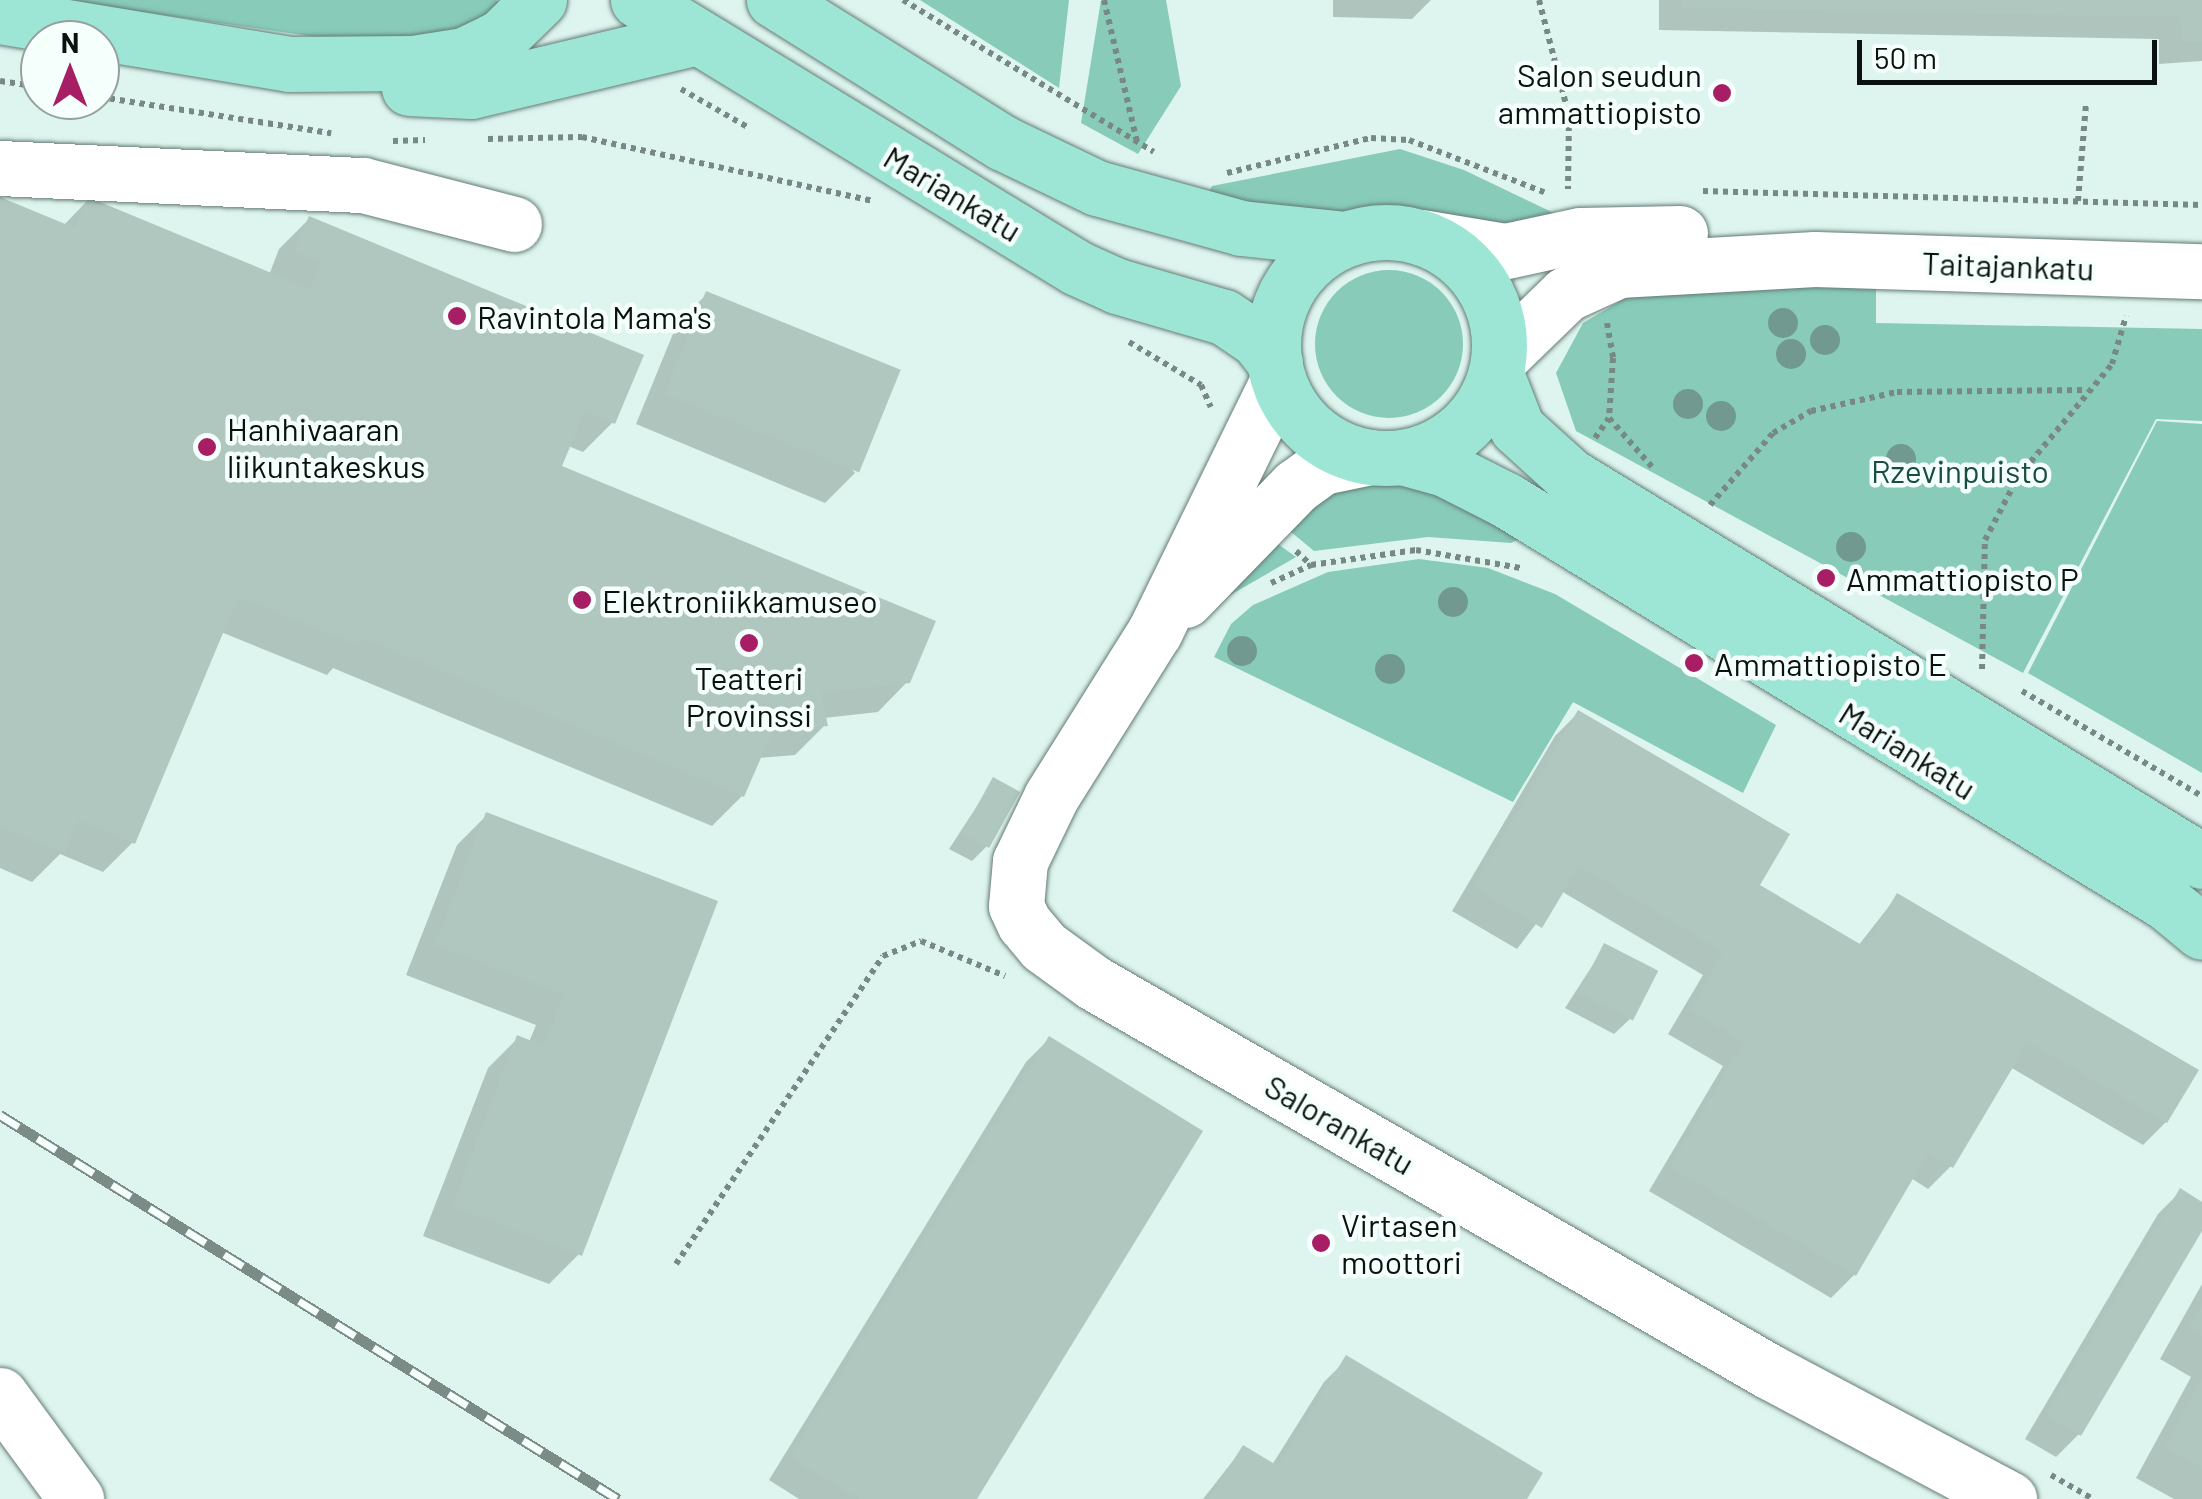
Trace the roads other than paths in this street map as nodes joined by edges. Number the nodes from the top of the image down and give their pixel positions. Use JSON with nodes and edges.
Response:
{"nodes":[{"id":1,"x":539,"y":0,"type":"edge"},
{"id":2,"x":638,"y":0,"type":"edge"},
{"id":3,"x":774,"y":0,"type":"edge"},
{"id":4,"x":0,"y":16,"type":"edge"},
{"id":5,"x":698,"y":37,"type":"junction"},
{"id":6,"x":289,"y":64,"type":"junction"},
{"id":7,"x":0,"y":168,"type":"edge"},
{"id":8,"x":514,"y":224,"type":"dead end"},
{"id":9,"x":1422,"y":237,"type":"junction"},
{"id":10,"x":1345,"y":239,"type":"junction"},
{"id":11,"x":1815,"y":260,"type":"junction"},
{"id":12,"x":2202,"y":271,"type":"edge"},
{"id":13,"x":1497,"y":367,"type":"junction"},
{"id":14,"x":1276,"y":371,"type":"junction"},
{"id":15,"x":1386,"y":457,"type":"junction"},
{"id":16,"x":1155,"y":631,"type":"junction"},
{"id":17,"x":2202,"y":861,"type":"edge"},
{"id":18,"x":2202,"y":932,"type":"edge"},
{"id":19,"x":0,"y":1395,"type":"edge"},
{"id":20,"x":76,"y":1499,"type":"edge"},
{"id":21,"x":2010,"y":1499,"type":"edge"}],
"edges":[{"from":1,"to":6,"type":"main road"},
{"from":2,"to":5,"type":"main road","name":"Mariankatu"},
{"from":3,"to":10,"type":"main road"},
{"from":4,"to":6,"type":"main road"},
{"from":5,"to":6,"type":"main road"},
{"from":5,"to":14,"type":"main road","name":"Mariankatu"},
{"from":7,"to":8,"type":"street"},
{"from":9,"to":10,"type":"main road"},
{"from":9,"to":11,"type":"street","name":"Taitajankatu"},
{"from":9,"to":13,"type":"main road"},
{"from":10,"to":14,"type":"main road"},
{"from":11,"to":12,"type":"street","name":"Taitajankatu"},
{"from":11,"to":13,"type":"street","name":"Taitajankatu"},
{"from":13,"to":15,"type":"main road"},
{"from":13,"to":17,"type":"main road","name":"Mariankatu"},
{"from":14,"to":15,"type":"main road"},
{"from":14,"to":16,"type":"street","name":"Salorankatu"},
{"from":15,"to":16,"type":"street","name":"Salorankatu"},
{"from":15,"to":18,"type":"main road","name":"Mariankatu"},
{"from":16,"to":21,"type":"street","name":"Salorankatu"},
{"from":19,"to":20,"type":"street"}]}
